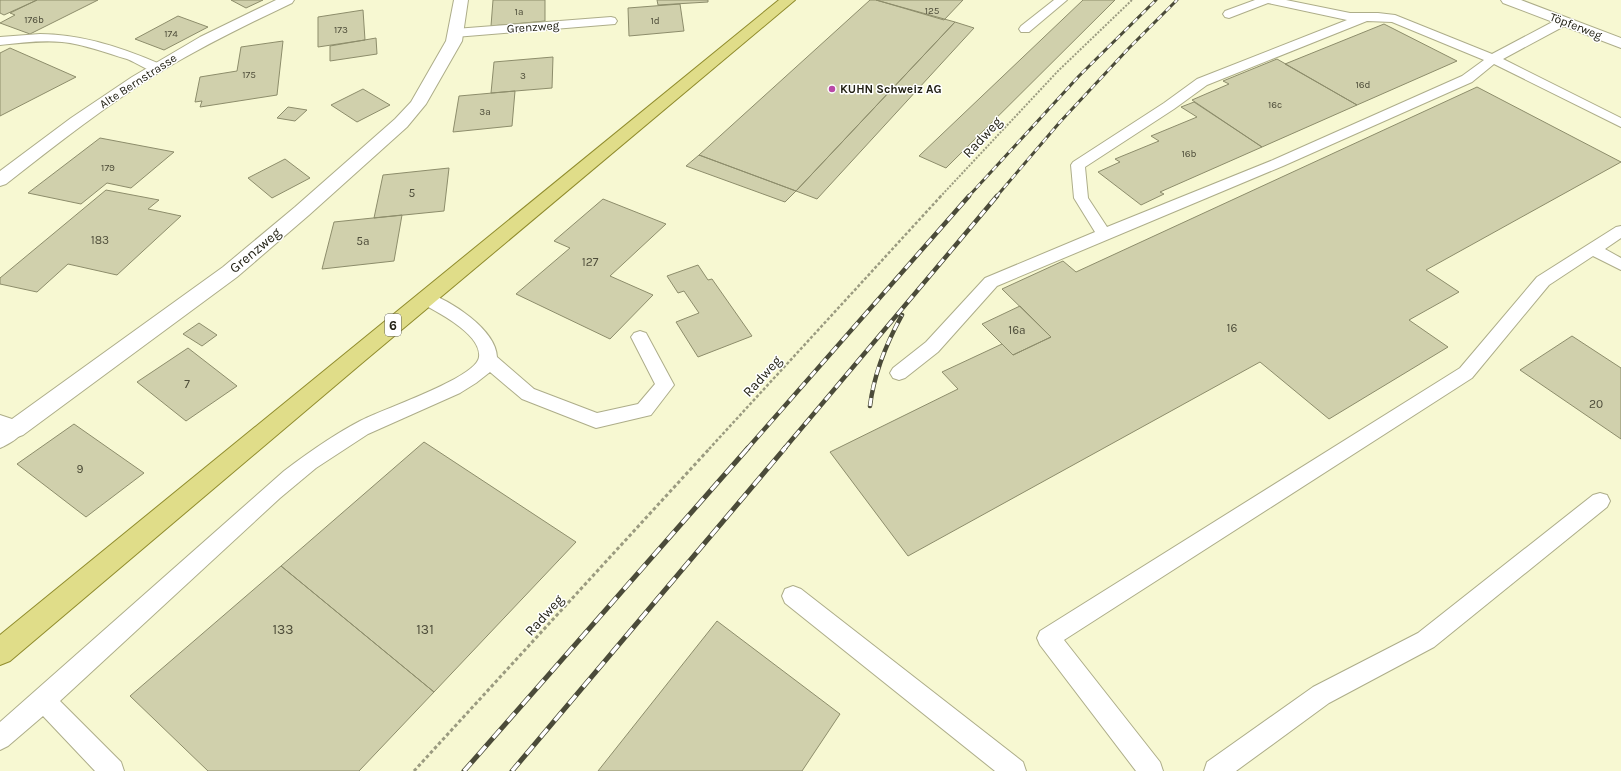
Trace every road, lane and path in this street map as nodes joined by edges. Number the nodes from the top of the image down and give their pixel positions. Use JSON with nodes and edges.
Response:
{"nodes":[{"id":1,"x":287,"y":0,"type":"edge"},
{"id":2,"x":461,"y":0,"type":"edge"},
{"id":3,"x":788,"y":0,"type":"edge"},
{"id":4,"x":1061,"y":0,"type":"edge"},
{"id":5,"x":1132,"y":0,"type":"edge"},
{"id":6,"x":1267,"y":0,"type":"edge"},
{"id":7,"x":1508,"y":0,"type":"edge"},
{"id":8,"x":1229,"y":14,"type":"dead end"},
{"id":9,"x":1363,"y":18,"type":"junction"},
{"id":10,"x":611,"y":21,"type":"dead end"},
{"id":11,"x":1564,"y":21,"type":"junction"},
{"id":12,"x":1025,"y":30,"type":"dead end"},
{"id":13,"x":455,"y":33,"type":"junction"},
{"id":14,"x":0,"y":42,"type":"edge"},
{"id":15,"x":1621,"y":43,"type":"edge"},
{"id":16,"x":1493,"y":59,"type":"junction"},
{"id":17,"x":157,"y":68,"type":"junction"},
{"id":18,"x":1621,"y":124,"type":"edge"},
{"id":19,"x":0,"y":180,"type":"edge"},
{"id":20,"x":1621,"y":230,"type":"edge"},
{"id":21,"x":1104,"y":234,"type":"junction"},
{"id":22,"x":1593,"y":249,"type":"junction"},
{"id":23,"x":1621,"y":265,"type":"edge"},
{"id":24,"x":425,"y":298,"type":"junction"},
{"id":25,"x":640,"y":336,"type":"dead end"},
{"id":26,"x":488,"y":360,"type":"junction"},
{"id":27,"x":899,"y":373,"type":"dead end"},
{"id":28,"x":7,"y":426,"type":"edge"},
{"id":29,"x":0,"y":440,"type":"edge"},
{"id":30,"x":1600,"y":500,"type":"dead end"},
{"id":31,"x":793,"y":596,"type":"dead end"},
{"id":32,"x":0,"y":652,"type":"edge"},
{"id":33,"x":43,"y":700,"type":"junction"},
{"id":34,"x":0,"y":738,"type":"edge"},
{"id":35,"x":112,"y":771,"type":"edge"},
{"id":36,"x":414,"y":771,"type":"edge"},
{"id":37,"x":1014,"y":771,"type":"edge"},
{"id":38,"x":1151,"y":771,"type":"edge"},
{"id":39,"x":1216,"y":771,"type":"edge"}],
"edges":[{"from":1,"to":17,"type":"street","name":"Alte Bernstrasse"},
{"from":2,"to":13,"type":"street","name":"Grenzweg"},
{"from":3,"to":24,"type":"main road","number":"6"},
{"from":4,"to":12,"type":"lane"},
{"from":5,"to":36,"type":"path","name":"Radweg"},
{"from":6,"to":8,"type":"lane"},
{"from":6,"to":9,"type":"lane"},
{"from":7,"to":11,"type":"street","name":"Töpferweg"},
{"from":9,"to":16,"type":"lane"},
{"from":9,"to":21,"type":"lane"},
{"from":10,"to":13,"type":"lane","name":"Grenzweg"},
{"from":11,"to":15,"type":"street","name":"Töpferweg"},
{"from":11,"to":16,"type":"lane"},
{"from":13,"to":28,"type":"street","name":"Grenzweg"},
{"from":14,"to":17,"type":"lane"},
{"from":16,"to":18,"type":"lane"},
{"from":16,"to":21,"type":"lane"},
{"from":17,"to":19,"type":"street","name":"Alte Bernstrasse"},
{"from":20,"to":22,"type":"lane"},
{"from":21,"to":27,"type":"lane"},
{"from":22,"to":23,"type":"lane"},
{"from":22,"to":38,"type":"lane"},
{"from":24,"to":26,"type":"lane"},
{"from":24,"to":32,"type":"main road","number":"6"},
{"from":25,"to":26,"type":"lane"},
{"from":26,"to":33,"type":"lane"},
{"from":28,"to":29,"type":"lane","name":"Grenzweg"},
{"from":30,"to":39,"type":"lane"},
{"from":31,"to":37,"type":"lane"},
{"from":33,"to":34,"type":"lane"},
{"from":33,"to":35,"type":"lane"}]}
